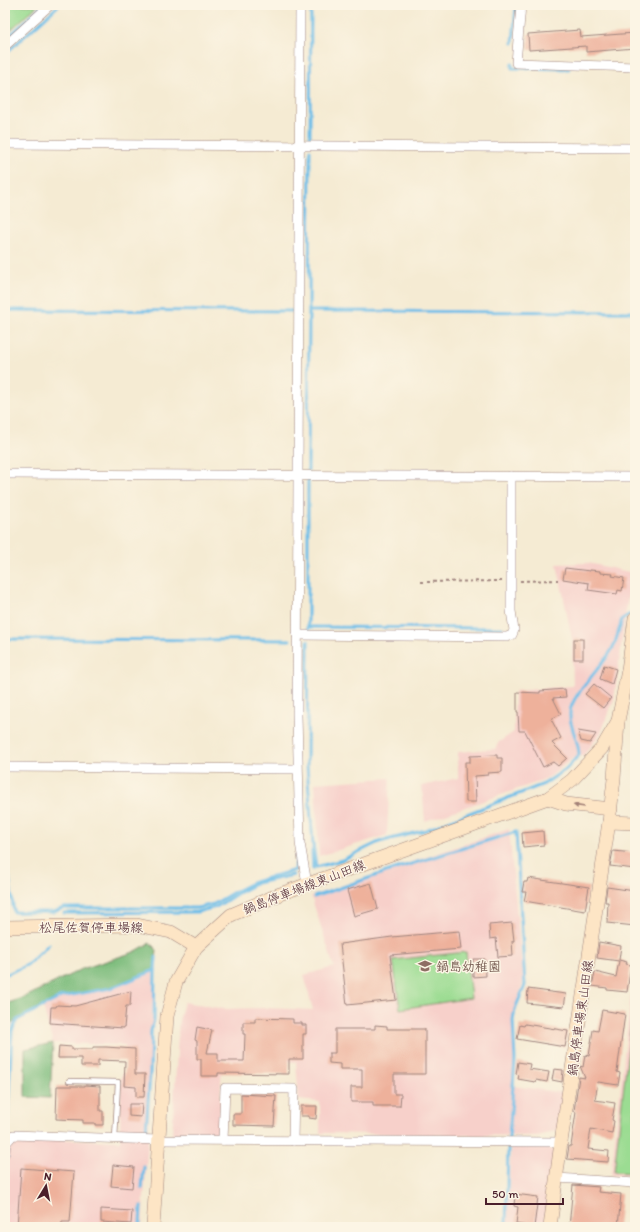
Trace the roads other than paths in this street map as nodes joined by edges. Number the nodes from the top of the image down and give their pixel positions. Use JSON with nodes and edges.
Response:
{"nodes":[{"id":1,"x":50,"y":5,"type":"edge"},
{"id":2,"x":300,"y":5,"type":"edge"},
{"id":3,"x":521,"y":5,"type":"edge"},
{"id":4,"x":5,"y":46,"type":"edge"},
{"id":5,"x":635,"y":67,"type":"edge"},
{"id":6,"x":5,"y":144,"type":"edge"},
{"id":7,"x":299,"y":146,"type":"junction"},
{"id":8,"x":635,"y":148,"type":"edge"},
{"id":9,"x":5,"y":474,"type":"edge"},
{"id":10,"x":298,"y":475,"type":"junction"},
{"id":11,"x":511,"y":476,"type":"junction"},
{"id":12,"x":635,"y":477,"type":"edge"},
{"id":13,"x":635,"y":618,"type":"edge"},
{"id":14,"x":297,"y":635,"type":"junction"},
{"id":15,"x":632,"y":670,"type":"edge"},
{"id":16,"x":618,"y":721,"type":"junction"},
{"id":17,"x":5,"y":767,"type":"edge"},
{"id":18,"x":297,"y":769,"type":"junction"},
{"id":19,"x":548,"y":798,"type":"junction"},
{"id":20,"x":610,"y":816,"type":"junction"},
{"id":21,"x":635,"y":823,"type":"edge"},
{"id":22,"x":307,"y":884,"type":"junction"},
{"id":23,"x":5,"y":927,"type":"edge"},
{"id":24,"x":196,"y":948,"type":"junction"},
{"id":25,"x":69,"y":1081,"type":"dead end"},
{"id":26,"x":116,"y":1139,"type":"junction"},
{"id":27,"x":158,"y":1140,"type":"junction"},
{"id":28,"x":223,"y":1140,"type":"junction"},
{"id":29,"x":293,"y":1141,"type":"junction"},
{"id":30,"x":561,"y":1142,"type":"junction"},
{"id":31,"x":5,"y":1153,"type":"edge"},
{"id":32,"x":557,"y":1178,"type":"junction"},
{"id":33,"x":635,"y":1183,"type":"edge"},
{"id":34,"x":153,"y":1227,"type":"edge"},
{"id":35,"x":550,"y":1227,"type":"edge"}],
"edges":[{"from":1,"to":4,"type":"street"},
{"from":2,"to":7,"type":"street"},
{"from":3,"to":5,"type":"street"},
{"from":6,"to":7,"type":"street"},
{"from":7,"to":8,"type":"street"},
{"from":7,"to":10,"type":"street"},
{"from":9,"to":10,"type":"street"},
{"from":10,"to":11,"type":"street"},
{"from":10,"to":14,"type":"street"},
{"from":11,"to":12,"type":"street"},
{"from":11,"to":14,"type":"street"},
{"from":13,"to":15,"type":"main road","name":"鍋島停車場線東山田線"},
{"from":14,"to":18,"type":"street"},
{"from":15,"to":16,"type":"main road","name":"鍋島停車場線東山田線"},
{"from":16,"to":19,"type":"main road","name":"鍋島停車場線東山田線"},
{"from":16,"to":20,"type":"main road","name":"鍋島停車場線東山田線"},
{"from":17,"to":18,"type":"street"},
{"from":18,"to":22,"type":"street"},
{"from":20,"to":19,"type":"main road","one_way":true},
{"from":19,"to":22,"type":"main road","name":"鍋島停車場線東山田線"},
{"from":20,"to":21,"type":"main road"},
{"from":20,"to":30,"type":"main road","name":"鍋島停車場東山田線"},
{"from":22,"to":24,"type":"main road","name":"鍋島停車場線東山田線"},
{"from":23,"to":24,"type":"main road","name":"松尾佐賀停車場線"},
{"from":24,"to":27,"type":"main road","name":"鍋島停車場線東山田線"},
{"from":25,"to":26,"type":"lane"},
{"from":26,"to":27,"type":"street"},
{"from":26,"to":31,"type":"street"},
{"from":27,"to":28,"type":"street"},
{"from":27,"to":34,"type":"main road","name":"鍋島停車場線東山田線"},
{"from":28,"to":29,"type":"street"},
{"from":28,"to":29,"type":"street"},
{"from":29,"to":30,"type":"street"},
{"from":30,"to":32,"type":"main road","name":"鍋島停車場東山田線"},
{"from":32,"to":33,"type":"street"},
{"from":32,"to":35,"type":"main road","name":"鍋島停車場東山田線"}]}
